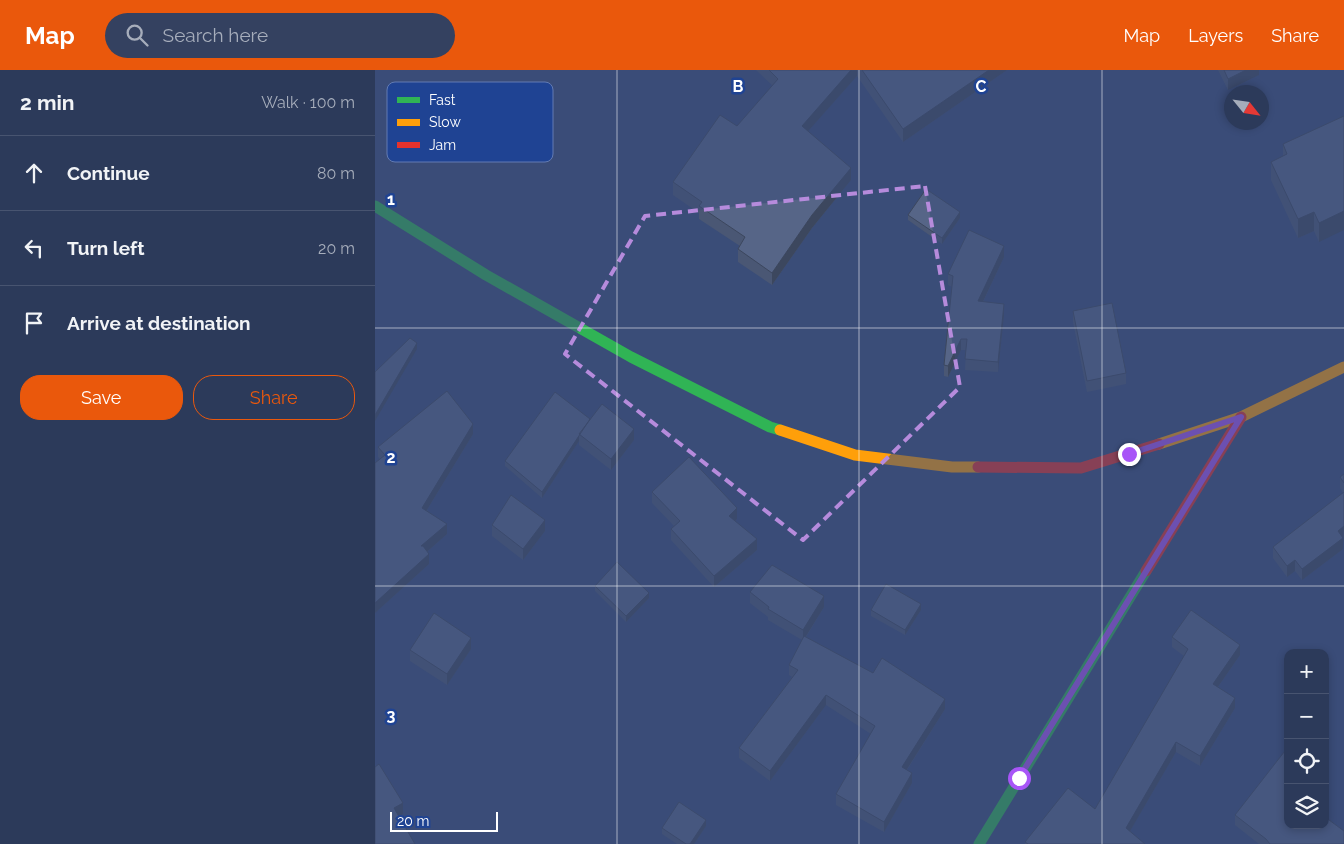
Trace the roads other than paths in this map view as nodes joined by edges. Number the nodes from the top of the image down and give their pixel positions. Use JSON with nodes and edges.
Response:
{"nodes":[{"id":1,"x":375,"y":206,"type":"edge"},
{"id":2,"x":1344,"y":367,"type":"edge"},
{"id":3,"x":1241,"y":417,"type":"junction"},
{"id":4,"x":979,"y":844,"type":"edge"}],
"edges":[{"from":1,"to":3,"type":"street"},
{"from":2,"to":3,"type":"street"},
{"from":3,"to":4,"type":"street"}]}
